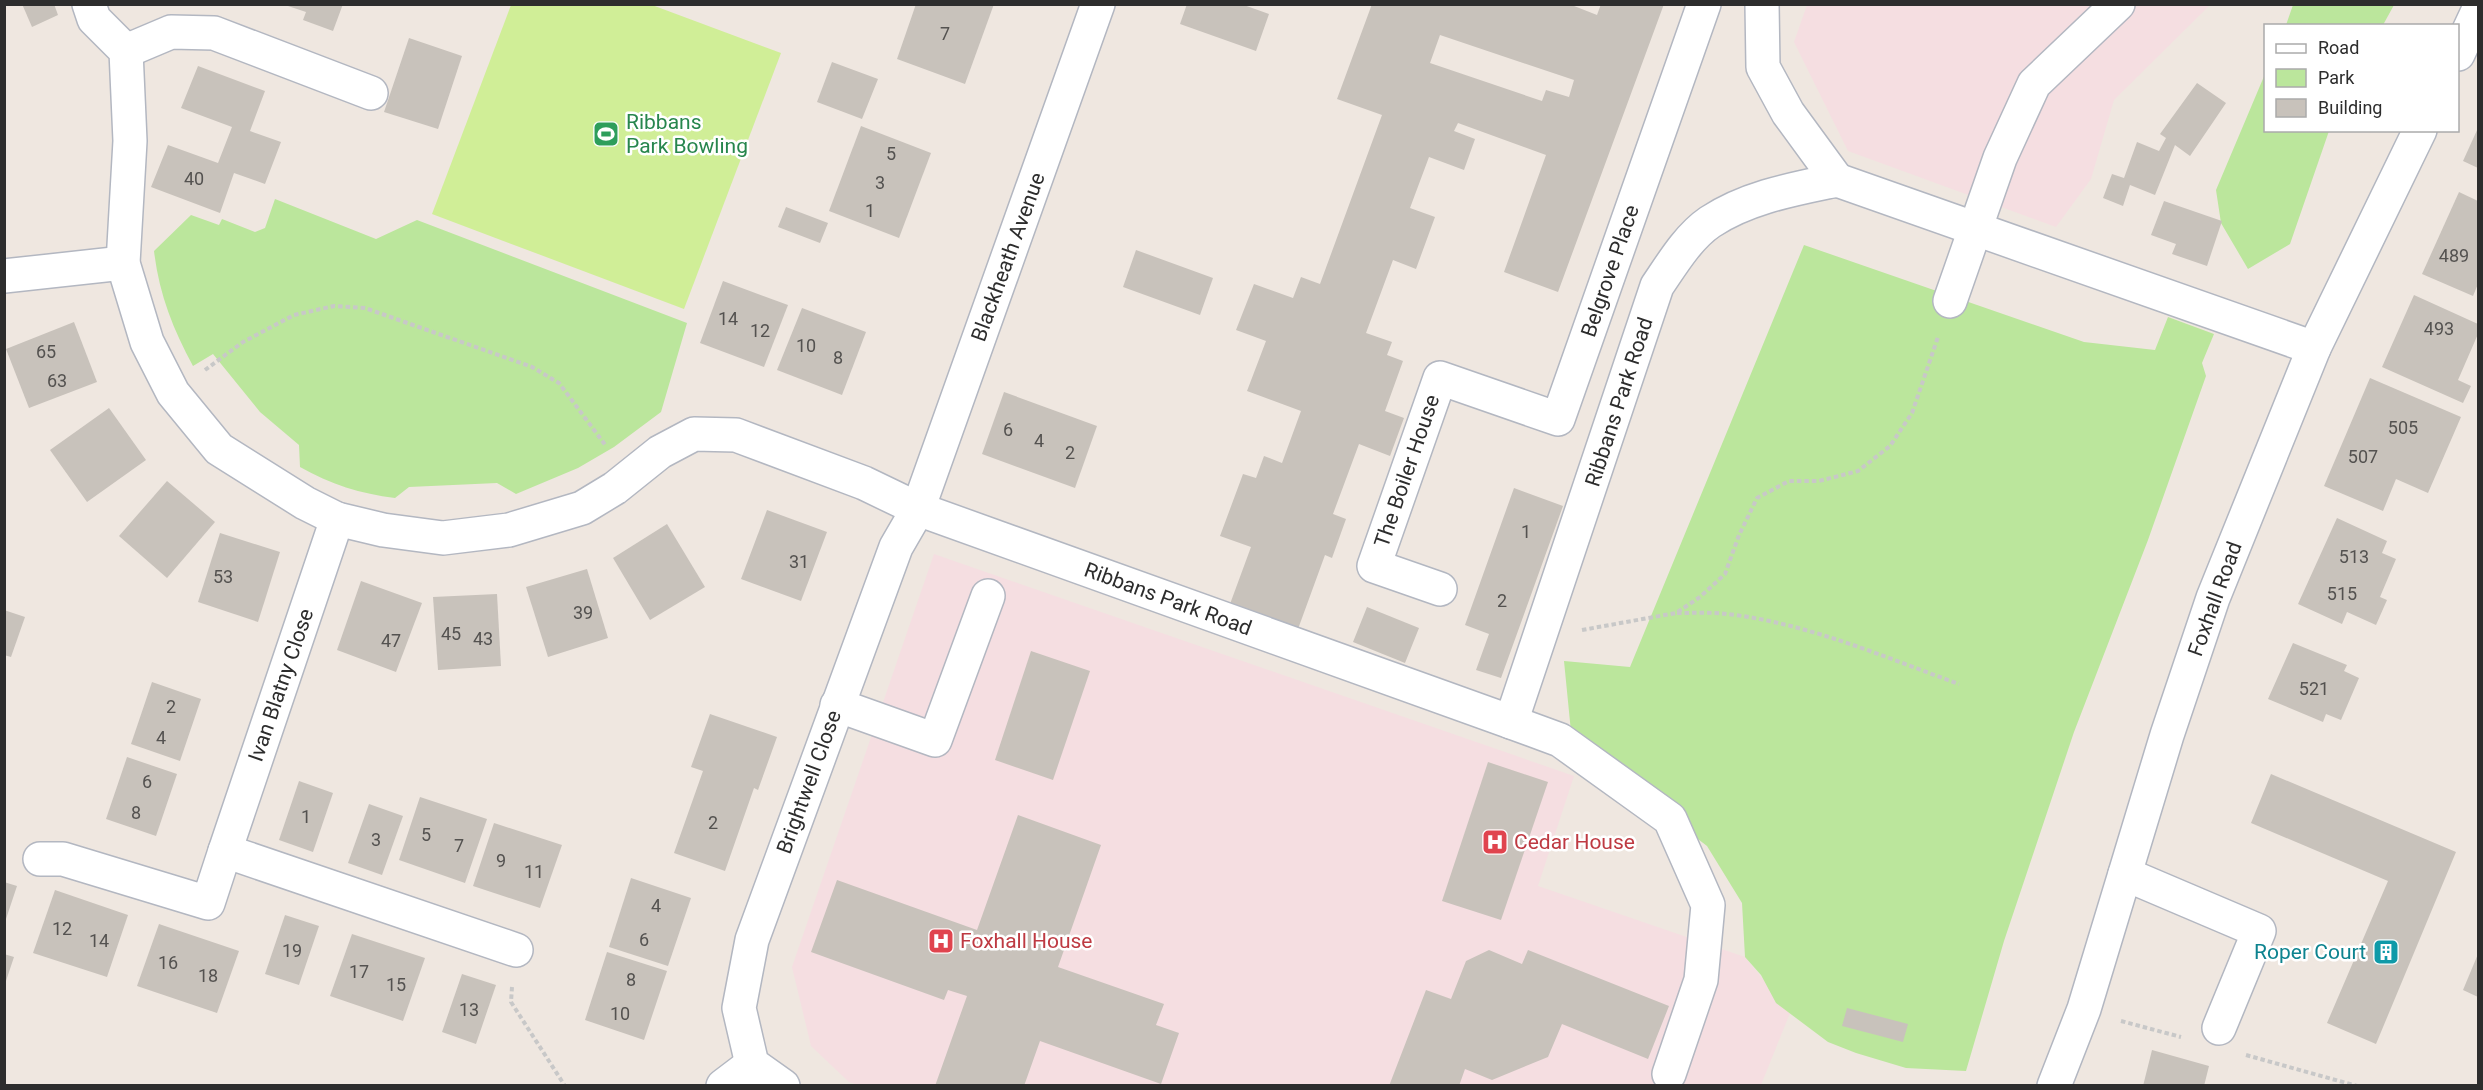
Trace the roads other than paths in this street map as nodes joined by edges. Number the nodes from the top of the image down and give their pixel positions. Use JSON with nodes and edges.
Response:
{"nodes":[{"id":1,"x":89,"y":4,"type":"edge"},
{"id":2,"x":1098,"y":4,"type":"edge"},
{"id":3,"x":1704,"y":4,"type":"edge"},
{"id":4,"x":1762,"y":4,"type":"edge"},
{"id":5,"x":2118,"y":4,"type":"edge"},
{"id":6,"x":2478,"y":11,"type":"edge"},
{"id":7,"x":2459,"y":50,"type":"edge"},
{"id":8,"x":126,"y":51,"type":"junction"},
{"id":9,"x":371,"y":93,"type":"dead end"},
{"id":10,"x":2419,"y":132,"type":"edge"},
{"id":11,"x":1837,"y":180,"type":"junction"},
{"id":12,"x":1975,"y":229,"type":"junction"},
{"id":13,"x":123,"y":263,"type":"junction"},
{"id":14,"x":4,"y":276,"type":"edge"},
{"id":15,"x":1950,"y":302,"type":"road end"},
{"id":16,"x":2314,"y":348,"type":"junction"},
{"id":17,"x":1440,"y":378,"type":"joint"},
{"id":18,"x":918,"y":509,"type":"junction"},
{"id":19,"x":337,"y":519,"type":"junction"},
{"id":20,"x":1440,"y":589,"type":"dead end"},
{"id":21,"x":988,"y":596,"type":"dead end"},
{"id":22,"x":837,"y":705,"type":"junction"},
{"id":23,"x":1511,"y":722,"type":"junction"},
{"id":24,"x":225,"y":851,"type":"junction"},
{"id":25,"x":40,"y":859,"type":"dead end"},
{"id":26,"x":2125,"y":873,"type":"junction"},
{"id":27,"x":516,"y":950,"type":"road end"},
{"id":28,"x":2219,"y":1028,"type":"dead end"},
{"id":29,"x":752,"y":1064,"type":"junction"},
{"id":30,"x":1669,"y":1074,"type":"dead end"},
{"id":31,"x":723,"y":1086,"type":"edge"},
{"id":32,"x":783,"y":1086,"type":"edge"},
{"id":33,"x":2054,"y":1086,"type":"edge"}],
"edges":[{"from":1,"to":8,"type":"street"},
{"from":2,"to":18,"type":"street","name":"Blackheath Avenue"},
{"from":3,"to":17,"type":"street","name":"Belgrove Place"},
{"from":4,"to":11,"type":"street"},
{"from":5,"to":12,"type":"street"},
{"from":6,"to":7,"type":"street"},
{"from":8,"to":9,"type":"street"},
{"from":8,"to":13,"type":"street","name":"Ribbans Park Road"},
{"from":10,"to":16,"type":"street","name":"Foxhall Road"},
{"from":11,"to":12,"type":"street"},
{"from":11,"to":23,"type":"street","name":"Ribbans Park Road"},
{"from":12,"to":15,"type":"street"},
{"from":12,"to":16,"type":"street"},
{"from":13,"to":14,"type":"street"},
{"from":13,"to":19,"type":"street","name":"Ribbans Park Road"},
{"from":16,"to":26,"type":"street","name":"Foxhall Road"},
{"from":17,"to":20,"type":"street","name":"The Boiler House"},
{"from":18,"to":19,"type":"street","name":"Ribbans Park Road"},
{"from":18,"to":22,"type":"street","name":"Brightwell Close"},
{"from":18,"to":23,"type":"street","name":"Ribbans Park Road"},
{"from":19,"to":24,"type":"street","name":"Ivan Blatny Close"},
{"from":21,"to":22,"type":"street"},
{"from":22,"to":29,"type":"street","name":"Brightwell Close"},
{"from":23,"to":30,"type":"street"},
{"from":24,"to":25,"type":"street","name":"Ivan Blatny Close"},
{"from":24,"to":27,"type":"street"},
{"from":26,"to":28,"type":"street"},
{"from":26,"to":33,"type":"street","name":"Foxhall Road"},
{"from":29,"to":31,"type":"street"},
{"from":29,"to":32,"type":"street"}]}
